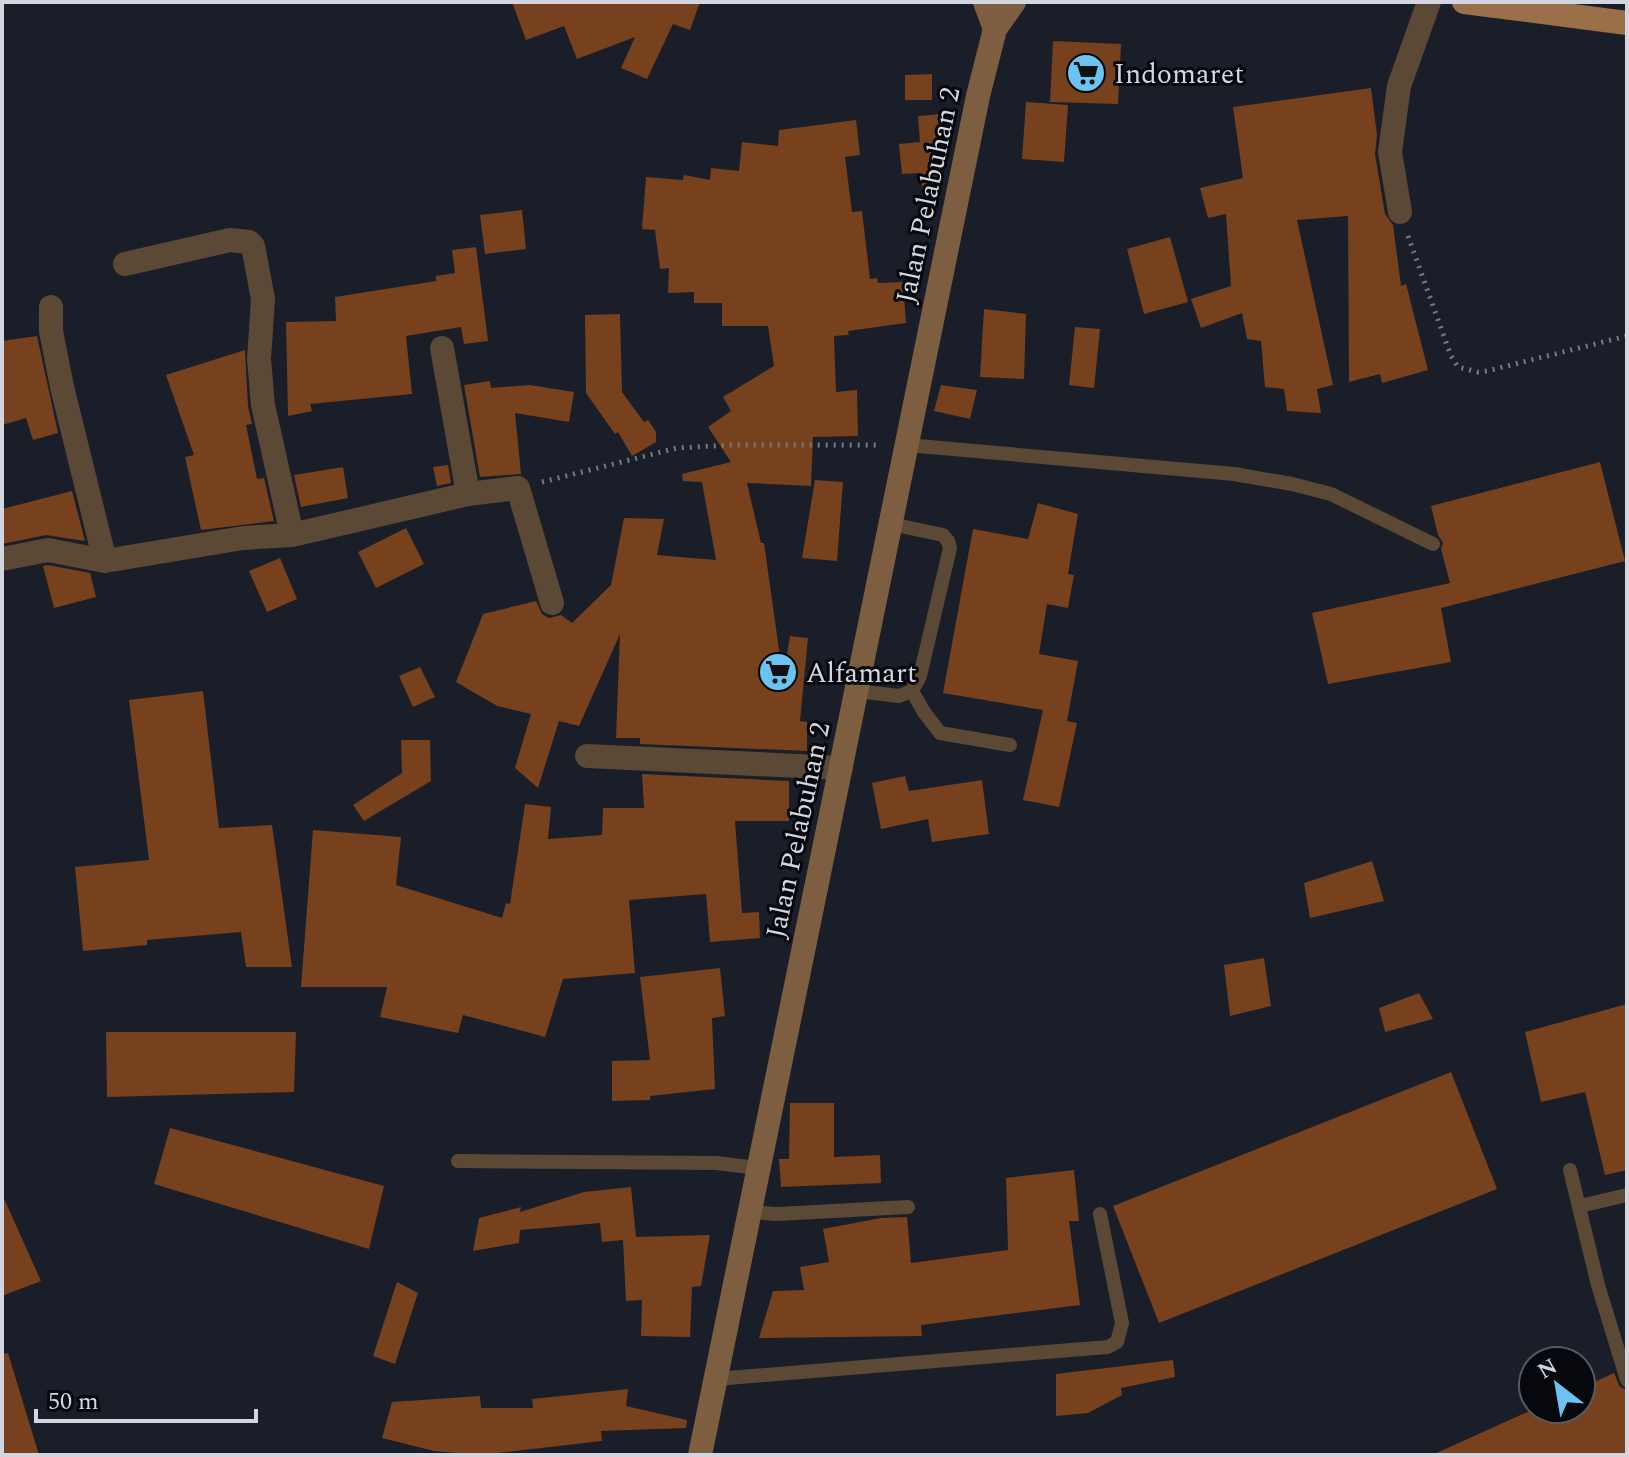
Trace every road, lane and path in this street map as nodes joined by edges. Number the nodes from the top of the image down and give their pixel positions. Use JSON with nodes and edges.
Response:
{"nodes":[{"id":1,"x":985,"y":2,"type":"edge"},
{"id":2,"x":1014,"y":2,"type":"edge"},
{"id":3,"x":1429,"y":2,"type":"edge"},
{"id":4,"x":1464,"y":2,"type":"edge"},
{"id":5,"x":1627,"y":23,"type":"edge"},
{"id":6,"x":995,"y":29,"type":"junction"},
{"id":7,"x":1400,"y":212,"type":"joint"},
{"id":8,"x":125,"y":264,"type":"dead end"},
{"id":9,"x":51,"y":307,"type":"dead end"},
{"id":10,"x":1627,"y":336,"type":"edge"},
{"id":11,"x":442,"y":348,"type":"dead end"},
{"id":12,"x":907,"y":445,"type":"junction"},
{"id":13,"x":518,"y":488,"type":"junction"},
{"id":14,"x":468,"y":494,"type":"junction"},
{"id":15,"x":891,"y":524,"type":"junction"},
{"id":16,"x":292,"y":535,"type":"junction"},
{"id":17,"x":1433,"y":544,"type":"dead end"},
{"id":18,"x":2,"y":559,"type":"edge"},
{"id":19,"x":105,"y":561,"type":"junction"},
{"id":20,"x":552,"y":603,"type":"dead end"},
{"id":21,"x":857,"y":691,"type":"junction"},
{"id":22,"x":912,"y":691,"type":"junction"},
{"id":23,"x":1010,"y":745,"type":"dead end"},
{"id":24,"x":587,"y":756,"type":"dead end"},
{"id":25,"x":841,"y":768,"type":"junction"},
{"id":26,"x":458,"y":1161,"type":"dead end"},
{"id":27,"x":758,"y":1168,"type":"junction"},
{"id":28,"x":1570,"y":1170,"type":"dead end"},
{"id":29,"x":1627,"y":1195,"type":"edge"},
{"id":30,"x":1580,"y":1206,"type":"junction"},
{"id":31,"x":908,"y":1207,"type":"dead end"},
{"id":32,"x":749,"y":1212,"type":"junction"},
{"id":33,"x":1100,"y":1214,"type":"dead end"},
{"id":34,"x":716,"y":1379,"type":"junction"},
{"id":35,"x":1627,"y":1380,"type":"edge"},
{"id":36,"x":700,"y":1455,"type":"edge"}],
"edges":[{"from":1,"to":6,"type":"main road"},
{"from":2,"to":6,"type":"main road"},
{"from":3,"to":7,"type":"street"},
{"from":4,"to":5,"type":"main road"},
{"from":6,"to":12,"type":"main road","name":"Jalan Pelabuhan 2"},
{"from":7,"to":10,"type":"path"},
{"from":8,"to":16,"type":"street"},
{"from":9,"to":19,"type":"street"},
{"from":11,"to":14,"type":"street"},
{"from":12,"to":13,"type":"path"},
{"from":12,"to":15,"type":"main road","name":"Jalan Pelabuhan 2"},
{"from":12,"to":17,"type":"lane"},
{"from":13,"to":14,"type":"street"},
{"from":13,"to":20,"type":"street"},
{"from":14,"to":16,"type":"street"},
{"from":15,"to":21,"type":"main road","name":"Jalan Pelabuhan 2"},
{"from":15,"to":22,"type":"lane"},
{"from":16,"to":19,"type":"street"},
{"from":18,"to":19,"type":"street"},
{"from":21,"to":22,"type":"lane"},
{"from":21,"to":25,"type":"main road","name":"Jalan Pelabuhan 2"},
{"from":22,"to":23,"type":"lane"},
{"from":24,"to":25,"type":"street"},
{"from":25,"to":27,"type":"main road","name":"Jalan Pelabuhan 2"},
{"from":26,"to":27,"type":"lane"},
{"from":27,"to":32,"type":"main road","name":"Jalan Pelabuhan 2"},
{"from":28,"to":30,"type":"lane"},
{"from":29,"to":30,"type":"lane"},
{"from":30,"to":35,"type":"lane"},
{"from":31,"to":32,"type":"lane"},
{"from":32,"to":34,"type":"main road","name":"Jalan Pelabuhan 2"},
{"from":33,"to":34,"type":"lane"},
{"from":34,"to":36,"type":"main road","name":"Jalan Pelabuhan 2"}]}
